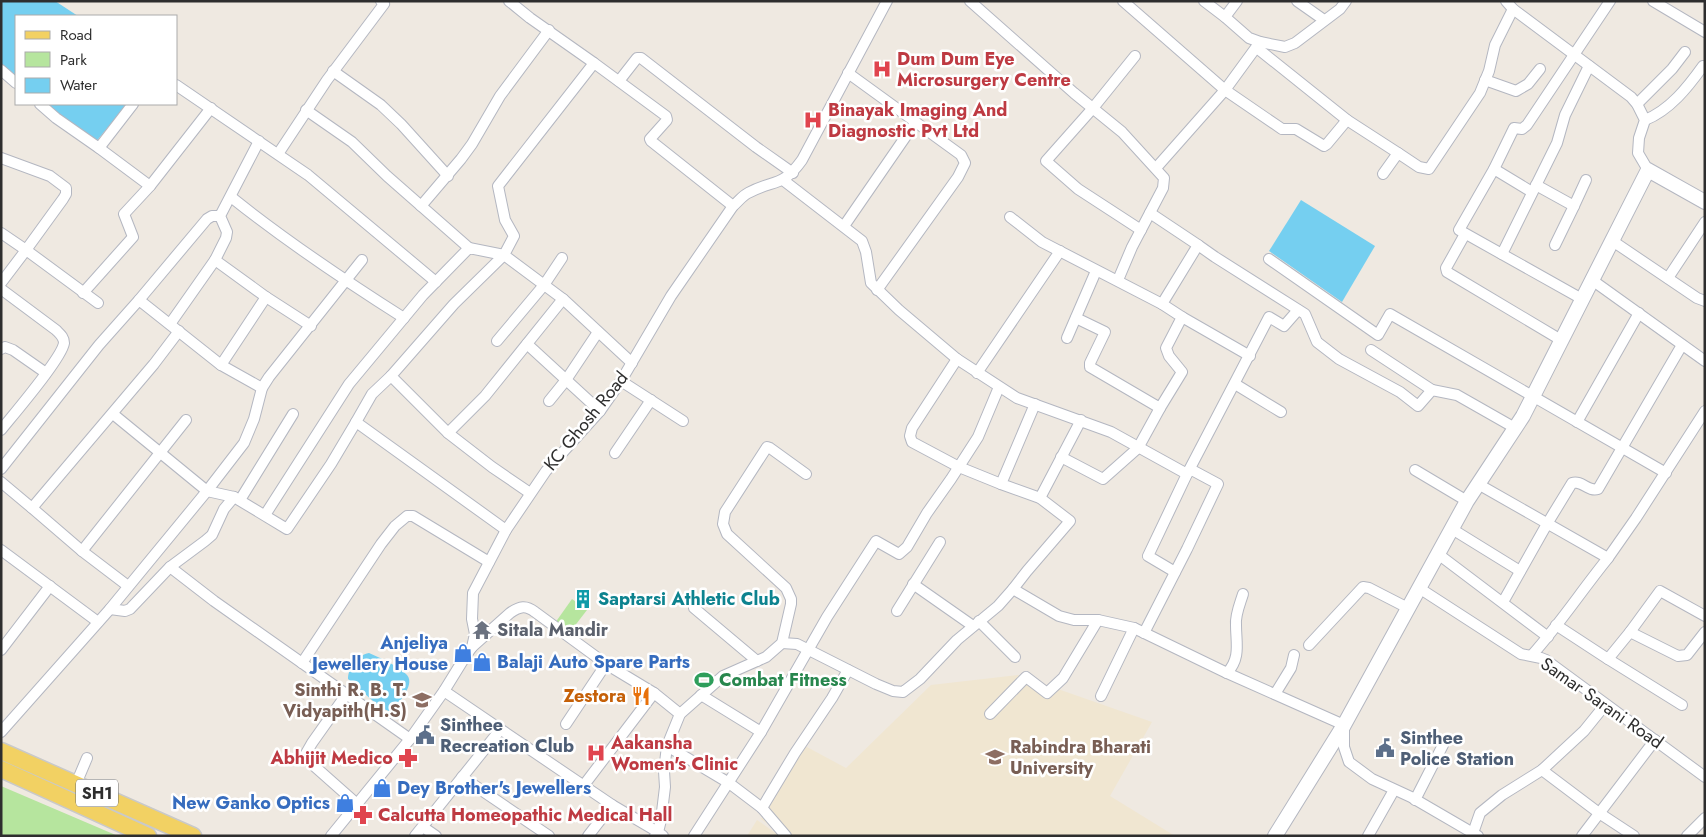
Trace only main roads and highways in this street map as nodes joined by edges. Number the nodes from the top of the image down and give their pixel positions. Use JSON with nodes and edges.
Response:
{"nodes":[{"id":1,"x":1,"y":751,"type":"edge"},
{"id":2,"x":1,"y":769,"type":"edge"},
{"id":3,"x":148,"y":836,"type":"edge"},
{"id":4,"x":193,"y":836,"type":"edge"}],
"edges":[{"from":1,"to":4,"type":"main road","number":"SH1"},
{"from":2,"to":3,"type":"main road","number":"SH1"}]}
